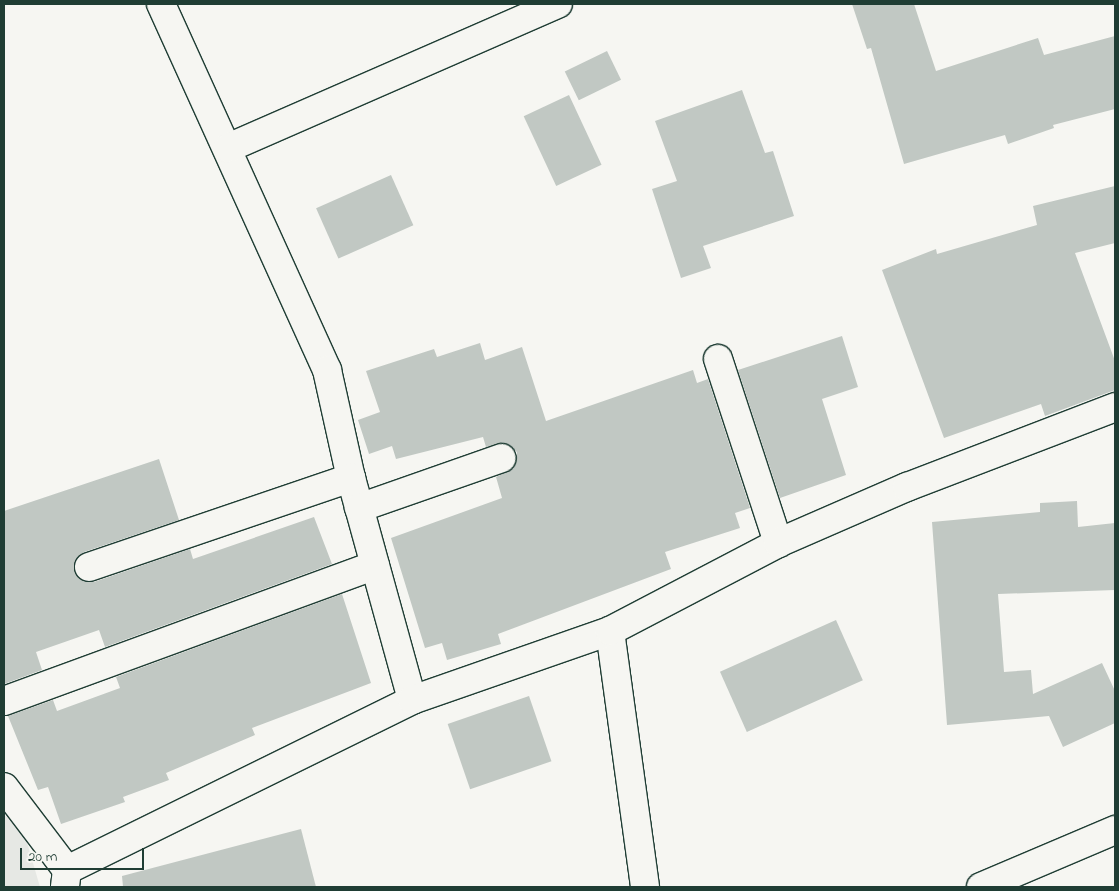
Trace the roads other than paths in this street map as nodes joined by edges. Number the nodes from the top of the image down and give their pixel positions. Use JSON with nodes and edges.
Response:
{"nodes":[{"id":1,"x":161,"y":4,"type":"edge"},
{"id":2,"x":558,"y":4,"type":"edge"},
{"id":3,"x":228,"y":148,"type":"junction"},
{"id":4,"x":718,"y":359,"type":"dead end"},
{"id":5,"x":1115,"y":407,"type":"edge"},
{"id":6,"x":502,"y":458,"type":"dead end"},
{"id":7,"x":351,"y":478,"type":"junction"},
{"id":8,"x":359,"y":508,"type":"junction"},
{"id":9,"x":778,"y":543,"type":"junction"},
{"id":10,"x":374,"y":565,"type":"junction"},
{"id":11,"x":89,"y":567,"type":"dead end"},
{"id":12,"x":610,"y":631,"type":"junction"},
{"id":13,"x":412,"y":700,"type":"junction"},
{"id":14,"x":4,"y":701,"type":"edge"},
{"id":15,"x":4,"y":787,"type":"edge"},
{"id":16,"x":1115,"y":830,"type":"edge"},
{"id":17,"x":66,"y":878,"type":"edge"},
{"id":18,"x":645,"y":887,"type":"edge"},
{"id":19,"x":981,"y":887,"type":"edge"}],
"edges":[{"from":1,"to":3,"type":"street"},
{"from":2,"to":3,"type":"street"},
{"from":3,"to":7,"type":"street"},
{"from":4,"to":9,"type":"street"},
{"from":5,"to":9,"type":"street"},
{"from":6,"to":8,"type":"street"},
{"from":7,"to":8,"type":"street"},
{"from":7,"to":11,"type":"street"},
{"from":8,"to":10,"type":"street"},
{"from":9,"to":12,"type":"street"},
{"from":10,"to":13,"type":"street"},
{"from":10,"to":14,"type":"street"},
{"from":12,"to":13,"type":"street"},
{"from":12,"to":18,"type":"street"},
{"from":13,"to":17,"type":"street"},
{"from":15,"to":17,"type":"street"},
{"from":16,"to":19,"type":"street"}]}
